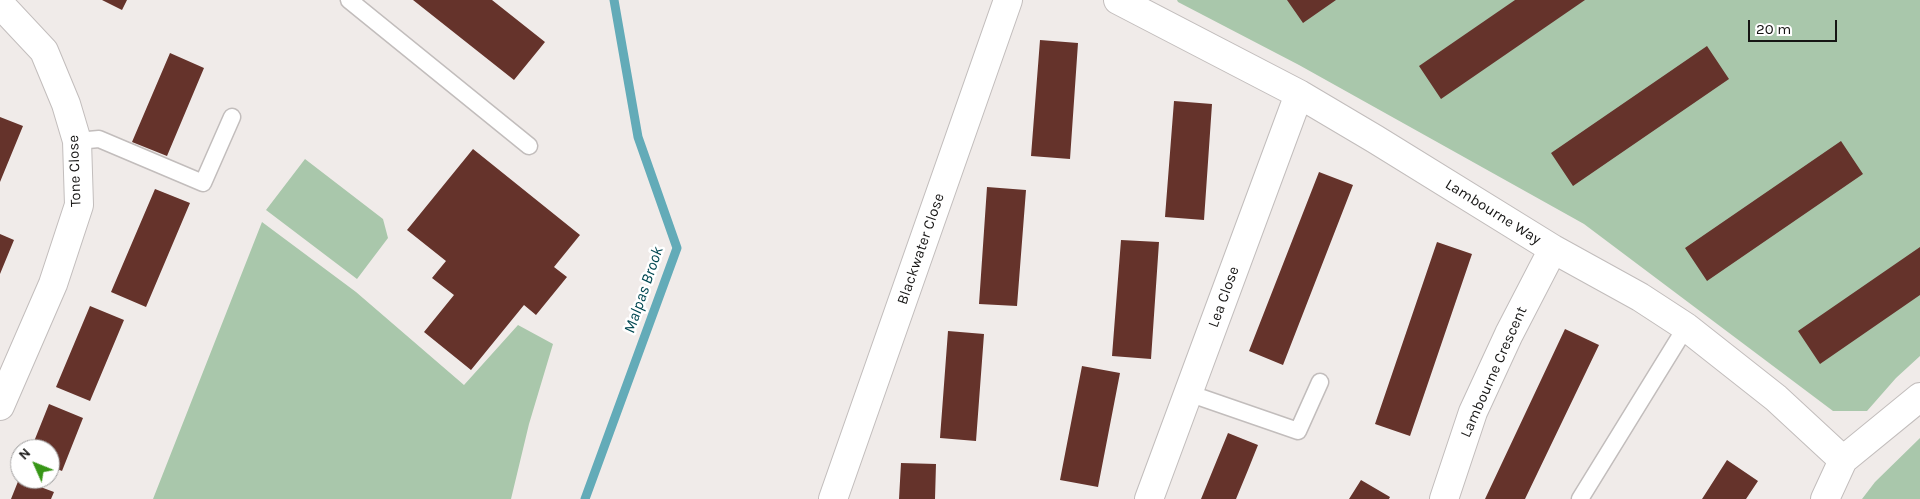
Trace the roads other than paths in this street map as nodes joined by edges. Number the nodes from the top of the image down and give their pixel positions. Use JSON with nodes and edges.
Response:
{"nodes":[{"id":1,"x":349,"y":0,"type":"edge"},
{"id":2,"x":1008,"y":0,"type":"edge"},
{"id":3,"x":1118,"y":0,"type":"edge"},
{"id":4,"x":0,"y":4,"type":"edge"},
{"id":5,"x":1299,"y":94,"type":"junction"},
{"id":6,"x":232,"y":117,"type":"dead end"},
{"id":7,"x":77,"y":141,"type":"junction"},
{"id":8,"x":529,"y":146,"type":"dead end"},
{"id":9,"x":1553,"y":249,"type":"junction"},
{"id":10,"x":1686,"y":327,"type":"junction"},
{"id":11,"x":1320,"y":382,"type":"dead end"},
{"id":12,"x":1188,"y":393,"type":"junction"},
{"id":13,"x":1920,"y":397,"type":"edge"},
{"id":14,"x":0,"y":406,"type":"edge"},
{"id":15,"x":1843,"y":460,"type":"junction"},
{"id":16,"x":833,"y":499,"type":"edge"},
{"id":17,"x":1148,"y":499,"type":"edge"},
{"id":18,"x":1444,"y":499,"type":"edge"},
{"id":19,"x":1580,"y":499,"type":"edge"},
{"id":20,"x":1824,"y":499,"type":"edge"}],
"edges":[{"from":1,"to":8,"type":"lane"},
{"from":2,"to":16,"type":"street","name":"Blackwater Close"},
{"from":3,"to":5,"type":"street","name":"Lambourne Way"},
{"from":4,"to":7,"type":"street","name":"Tone Close"},
{"from":5,"to":9,"type":"street","name":"Lambourne Way"},
{"from":5,"to":12,"type":"street","name":"Lea Close"},
{"from":6,"to":7,"type":"lane"},
{"from":7,"to":14,"type":"street","name":"Tone Close"},
{"from":9,"to":10,"type":"street","name":"Lambourne Way"},
{"from":9,"to":18,"type":"street","name":"Lambourne Crescent"},
{"from":10,"to":15,"type":"street","name":"Lambourne Way"},
{"from":10,"to":19,"type":"lane"},
{"from":11,"to":12,"type":"lane"},
{"from":12,"to":17,"type":"street","name":"Lea Close"},
{"from":13,"to":15,"type":"street"},
{"from":15,"to":20,"type":"street"}]}
